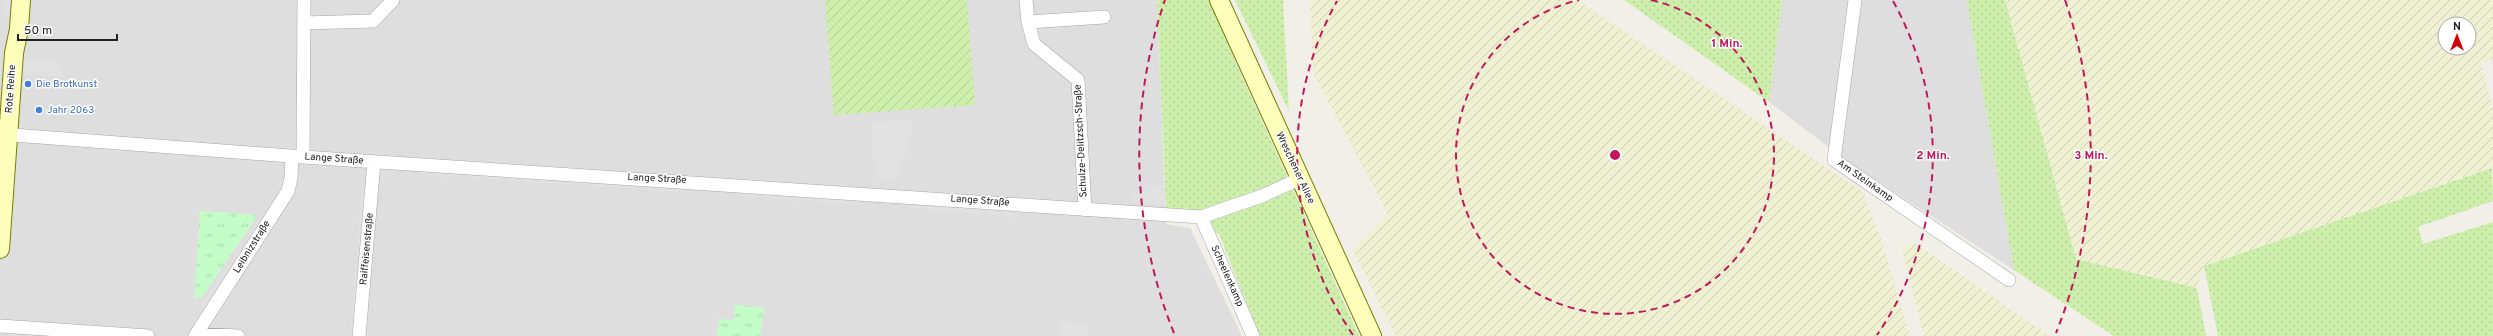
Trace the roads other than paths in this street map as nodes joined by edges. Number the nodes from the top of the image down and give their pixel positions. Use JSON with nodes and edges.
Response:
{"nodes":[{"id":1,"x":21,"y":0,"type":"edge"},
{"id":2,"x":304,"y":0,"type":"edge"},
{"id":3,"x":393,"y":0,"type":"edge"},
{"id":4,"x":1026,"y":0,"type":"edge"},
{"id":5,"x":1219,"y":0,"type":"edge"},
{"id":6,"x":1855,"y":0,"type":"edge"},
{"id":7,"x":1104,"y":17,"type":"dead end"},
{"id":8,"x":1028,"y":22,"type":"junction"},
{"id":9,"x":304,"y":23,"type":"junction"},
{"id":10,"x":4,"y":135,"type":"edge"},
{"id":11,"x":298,"y":157,"type":"junction"},
{"id":12,"x":374,"y":162,"type":"junction"},
{"id":13,"x":1299,"y":179,"type":"junction"},
{"id":14,"x":1085,"y":210,"type":"junction"},
{"id":15,"x":1201,"y":216,"type":"junction"},
{"id":16,"x":0,"y":249,"type":"edge"},
{"id":17,"x":2009,"y":280,"type":"dead end"},
{"id":18,"x":0,"y":326,"type":"edge"},
{"id":19,"x":196,"y":335,"type":"edge"},
{"id":20,"x":148,"y":336,"type":"edge"},
{"id":21,"x":238,"y":336,"type":"edge"},
{"id":22,"x":359,"y":336,"type":"edge"},
{"id":23,"x":1253,"y":336,"type":"edge"},
{"id":24,"x":1372,"y":336,"type":"edge"}],
"edges":[{"from":1,"to":10,"type":"street","name":"Rote Reihe"},
{"from":2,"to":9,"type":"street","name":"Leibnizstraße"},
{"from":3,"to":9,"type":"street"},
{"from":4,"to":8,"type":"street","name":"Schulze-Delitzsch-Straße"},
{"from":5,"to":13,"type":"street","name":"Wreschener Allee"},
{"from":6,"to":17,"type":"street","name":"Am Steinkamp"},
{"from":7,"to":8,"type":"street"},
{"from":8,"to":14,"type":"street","name":"Schulze-Delitzsch-Straße"},
{"from":9,"to":11,"type":"street","name":"Leibnizstraße"},
{"from":10,"to":11,"type":"street","name":"Lange Straße"},
{"from":10,"to":16,"type":"street","name":"Rote Reihe"},
{"from":11,"to":12,"type":"street","name":"Lange Straße"},
{"from":11,"to":19,"type":"street","name":"Leibnizstraße"},
{"from":12,"to":14,"type":"street","name":"Lange Straße"},
{"from":12,"to":22,"type":"street","name":"Raiffeisenstraße"},
{"from":13,"to":15,"type":"street","name":"Lange Straße"},
{"from":13,"to":24,"type":"street","name":"Wreschener Allee"},
{"from":14,"to":15,"type":"street","name":"Lange Straße"},
{"from":15,"to":23,"type":"street","name":"Scheelenkamp"},
{"from":18,"to":20,"type":"street"},
{"from":19,"to":21,"type":"street","name":"Leibnizstraße"}]}
